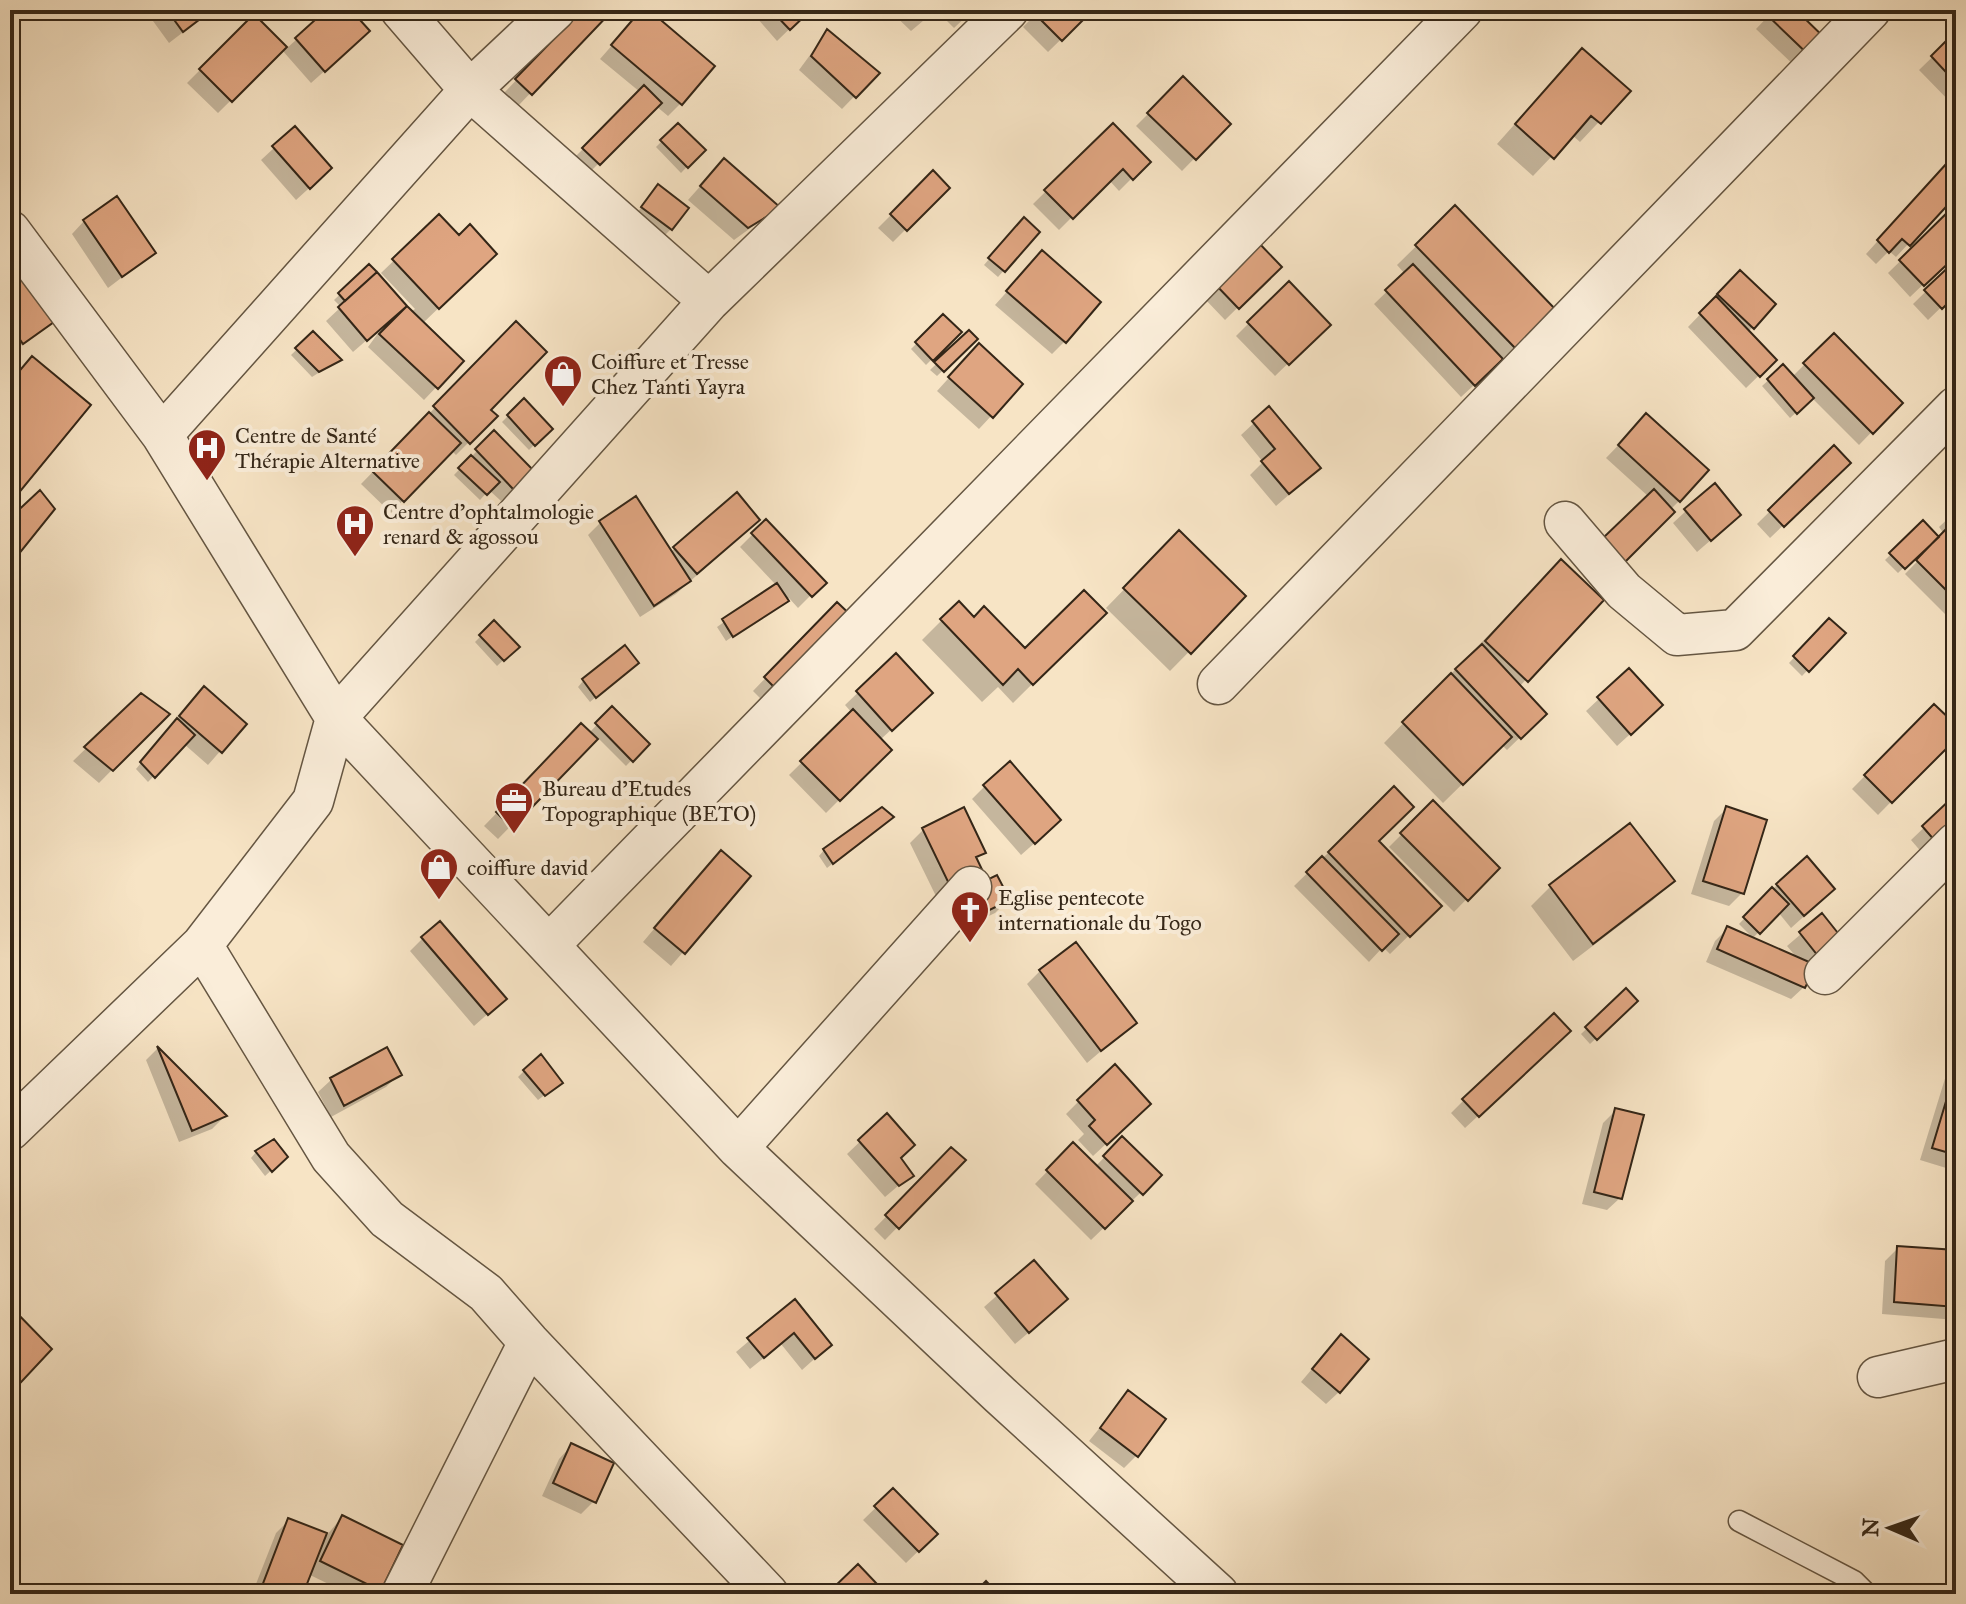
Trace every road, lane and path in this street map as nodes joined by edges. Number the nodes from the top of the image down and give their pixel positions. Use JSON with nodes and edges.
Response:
{"nodes":[{"id":1,"x":401,"y":10,"type":"edge"},
{"id":2,"x":555,"y":10,"type":"edge"},
{"id":3,"x":1008,"y":10,"type":"edge"},
{"id":4,"x":1462,"y":10,"type":"edge"},
{"id":5,"x":1870,"y":10,"type":"edge"},
{"id":6,"x":470,"y":90,"type":"junction"},
{"id":7,"x":10,"y":231,"type":"edge"},
{"id":8,"x":709,"y":301,"type":"junction"},
{"id":9,"x":1956,"y":407,"type":"edge"},
{"id":10,"x":162,"y":435,"type":"junction"},
{"id":11,"x":1565,"y":522,"type":"dead end"},
{"id":12,"x":1218,"y":684,"type":"dead end"},
{"id":13,"x":336,"y":718,"type":"junction"},
{"id":14,"x":1956,"y":843,"type":"edge"},
{"id":15,"x":971,"y":887,"type":"dead end"},
{"id":16,"x":202,"y":945,"type":"junction"},
{"id":17,"x":549,"y":945,"type":"junction"},
{"id":18,"x":1825,"y":974,"type":"dead end"},
{"id":19,"x":10,"y":1130,"type":"edge"},
{"id":20,"x":738,"y":1148,"type":"junction"},
{"id":21,"x":529,"y":1342,"type":"junction"},
{"id":22,"x":1956,"y":1359,"type":"edge"},
{"id":23,"x":1878,"y":1377,"type":"dead end"},
{"id":24,"x":1739,"y":1521,"type":"dead end"},
{"id":25,"x":1201,"y":1587,"type":"edge"},
{"id":26,"x":402,"y":1594,"type":"edge"},
{"id":27,"x":768,"y":1594,"type":"edge"},
{"id":28,"x":1867,"y":1594,"type":"edge"}],
"edges":[{"from":1,"to":6,"type":"street"},
{"from":2,"to":6,"type":"street"},
{"from":3,"to":8,"type":"street"},
{"from":4,"to":17,"type":"street"},
{"from":5,"to":12,"type":"street"},
{"from":6,"to":8,"type":"street"},
{"from":6,"to":10,"type":"street"},
{"from":7,"to":10,"type":"street"},
{"from":8,"to":13,"type":"street"},
{"from":9,"to":11,"type":"street"},
{"from":10,"to":13,"type":"street"},
{"from":13,"to":16,"type":"street"},
{"from":13,"to":17,"type":"street"},
{"from":14,"to":18,"type":"street"},
{"from":15,"to":20,"type":"street"},
{"from":16,"to":19,"type":"street"},
{"from":16,"to":21,"type":"street"},
{"from":17,"to":20,"type":"street"},
{"from":20,"to":25,"type":"street"},
{"from":21,"to":26,"type":"street"},
{"from":21,"to":27,"type":"street"},
{"from":22,"to":23,"type":"street"},
{"from":24,"to":28,"type":"lane"}]}
